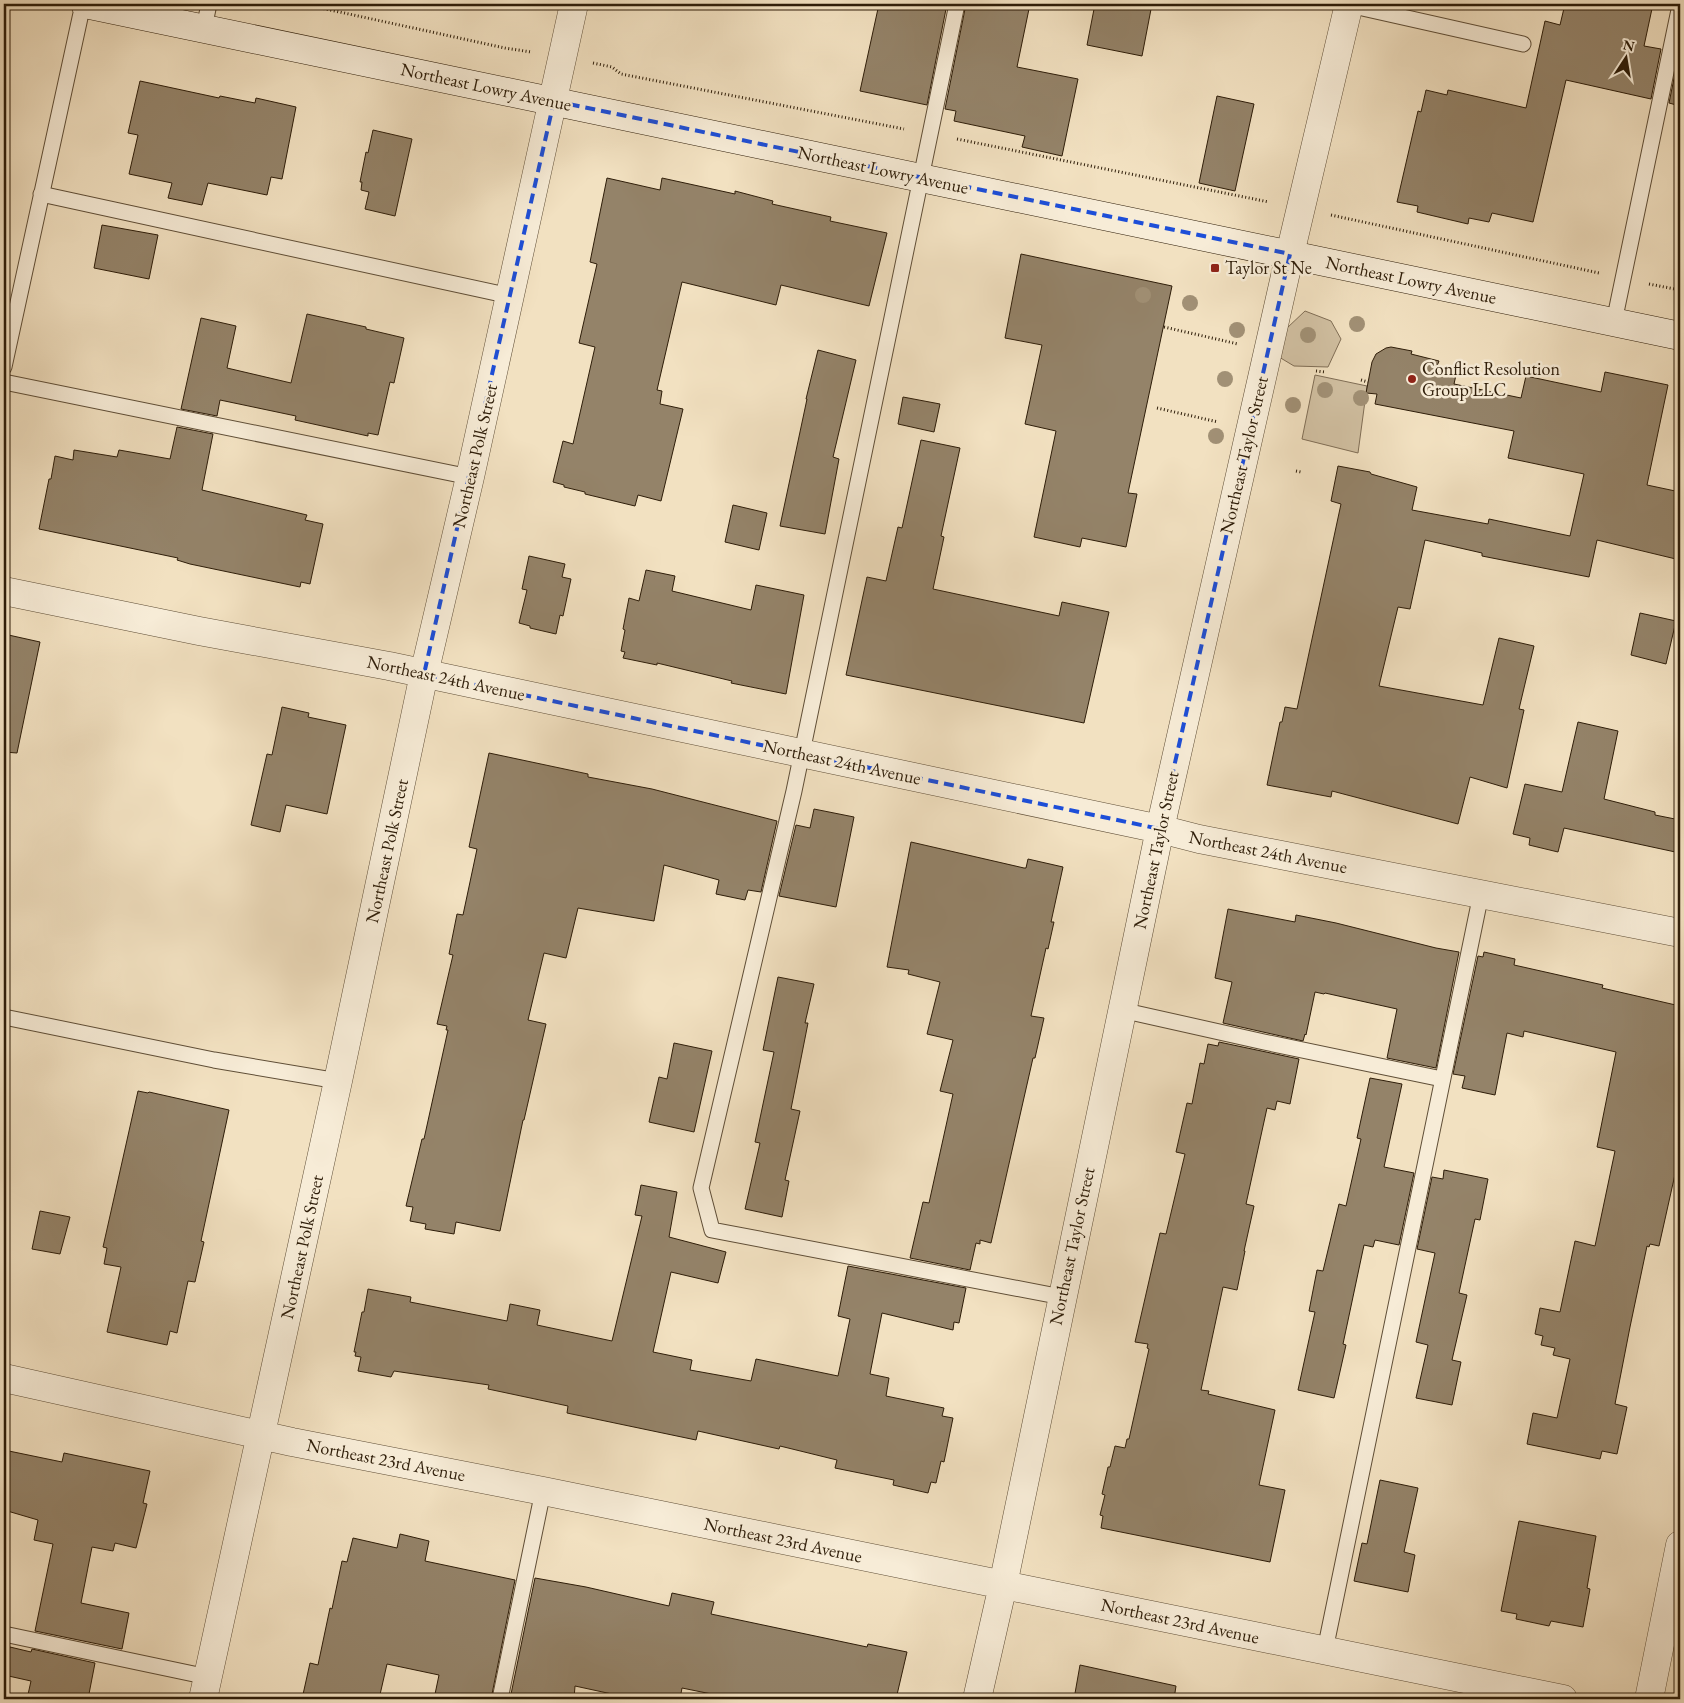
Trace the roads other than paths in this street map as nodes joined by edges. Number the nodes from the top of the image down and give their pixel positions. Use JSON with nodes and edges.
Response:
{"nodes":[{"id":1,"x":84,"y":4,"type":"edge"},
{"id":2,"x":574,"y":4,"type":"edge"},
{"id":3,"x":957,"y":4,"type":"edge"},
{"id":4,"x":1349,"y":4,"type":"edge"},
{"id":5,"x":1680,"y":5,"type":"edge"},
{"id":6,"x":119,"y":7,"type":"edge"},
{"id":7,"x":206,"y":16,"type":"edge"},
{"id":8,"x":1523,"y":44,"type":"dead end"},
{"id":9,"x":554,"y":101,"type":"junction"},
{"id":10,"x":920,"y":178,"type":"junction"},
{"id":11,"x":41,"y":194,"type":"junction"},
{"id":12,"x":1290,"y":254,"type":"junction"},
{"id":13,"x":510,"y":296,"type":"junction"},
{"id":14,"x":1614,"y":322,"type":"junction"},
{"id":15,"x":1680,"y":336,"type":"edge"},
{"id":16,"x":4,"y":367,"type":"edge"},
{"id":17,"x":4,"y":382,"type":"edge"},
{"id":18,"x":470,"y":477,"type":"junction"},
{"id":19,"x":4,"y":591,"type":"edge"},
{"id":20,"x":424,"y":674,"type":"junction"},
{"id":21,"x":802,"y":753,"type":"junction"},
{"id":22,"x":1160,"y":829,"type":"junction"},
{"id":23,"x":1480,"y":894,"type":"junction"},
{"id":24,"x":1680,"y":933,"type":"edge"},
{"id":25,"x":1121,"y":1010,"type":"junction"},
{"id":26,"x":4,"y":1018,"type":"edge"},
{"id":27,"x":1442,"y":1079,"type":"junction"},
{"id":28,"x":338,"y":1081,"type":"junction"},
{"id":29,"x":1062,"y":1297,"type":"junction"},
{"id":30,"x":4,"y":1378,"type":"edge"},
{"id":31,"x":261,"y":1435,"type":"junction"},
{"id":32,"x":543,"y":1491,"type":"junction"},
{"id":33,"x":1680,"y":1546,"type":"edge"},
{"id":34,"x":1003,"y":1585,"type":"junction"},
{"id":35,"x":4,"y":1634,"type":"edge"},
{"id":36,"x":1325,"y":1650,"type":"junction"},
{"id":37,"x":205,"y":1688,"type":"edge"},
{"id":38,"x":500,"y":1699,"type":"edge"},
{"id":39,"x":977,"y":1699,"type":"edge"},
{"id":40,"x":1563,"y":1699,"type":"edge"},
{"id":41,"x":1649,"y":1699,"type":"edge"}],
"edges":[{"from":1,"to":6,"type":"street","name":"Northeast Lowry Avenue"},
{"from":1,"to":11,"type":"lane"},
{"from":2,"to":9,"type":"street","name":"Northeast Polk Street"},
{"from":3,"to":10,"type":"lane"},
{"from":4,"to":8,"type":"lane"},
{"from":4,"to":12,"type":"street","name":"Northeast Taylor Street"},
{"from":5,"to":14,"type":"lane"},
{"from":6,"to":7,"type":"street","name":"Northeast Lowry Avenue"},
{"from":7,"to":9,"type":"street","name":"Northeast Lowry Avenue"},
{"from":9,"to":10,"type":"street","name":"Northeast Lowry Avenue"},
{"from":9,"to":13,"type":"street","name":"Northeast Polk Street"},
{"from":10,"to":12,"type":"street","name":"Northeast Lowry Avenue"},
{"from":10,"to":21,"type":"lane"},
{"from":11,"to":13,"type":"lane"},
{"from":11,"to":16,"type":"lane"},
{"from":12,"to":14,"type":"street","name":"Northeast Lowry Avenue"},
{"from":12,"to":22,"type":"street","name":"Northeast Taylor Street"},
{"from":13,"to":18,"type":"street","name":"Northeast Polk Street"},
{"from":14,"to":15,"type":"street","name":"Northeast Lowry Avenue"},
{"from":17,"to":18,"type":"lane"},
{"from":18,"to":20,"type":"street","name":"Northeast Polk Street"},
{"from":19,"to":20,"type":"street","name":"Northeast 24th Avenue"},
{"from":20,"to":21,"type":"street","name":"Northeast 24th Avenue"},
{"from":20,"to":28,"type":"street","name":"Northeast Polk Street"},
{"from":21,"to":22,"type":"street","name":"Northeast 24th Avenue"},
{"from":21,"to":29,"type":"lane"},
{"from":22,"to":23,"type":"street","name":"Northeast 24th Avenue"},
{"from":22,"to":25,"type":"street","name":"Northeast Taylor Street"},
{"from":23,"to":24,"type":"street","name":"Northeast 24th Avenue"},
{"from":23,"to":27,"type":"lane"},
{"from":25,"to":27,"type":"lane"},
{"from":25,"to":29,"type":"street","name":"Northeast Taylor Street"},
{"from":26,"to":28,"type":"lane"},
{"from":27,"to":36,"type":"lane"},
{"from":28,"to":31,"type":"street","name":"Northeast Polk Street"},
{"from":29,"to":34,"type":"street","name":"Northeast Taylor Street"},
{"from":30,"to":31,"type":"street","name":"Northeast 23rd Avenue"},
{"from":31,"to":32,"type":"street","name":"Northeast 23rd Avenue"},
{"from":31,"to":37,"type":"street","name":"Northeast Polk Street"},
{"from":32,"to":34,"type":"street","name":"Northeast 23rd Avenue"},
{"from":32,"to":38,"type":"lane"},
{"from":33,"to":41,"type":"street"},
{"from":34,"to":36,"type":"street","name":"Northeast 23rd Avenue"},
{"from":34,"to":39,"type":"street","name":"Northeast Taylor Street"},
{"from":35,"to":37,"type":"lane"},
{"from":36,"to":40,"type":"street","name":"Northeast 23rd Avenue"}]}
